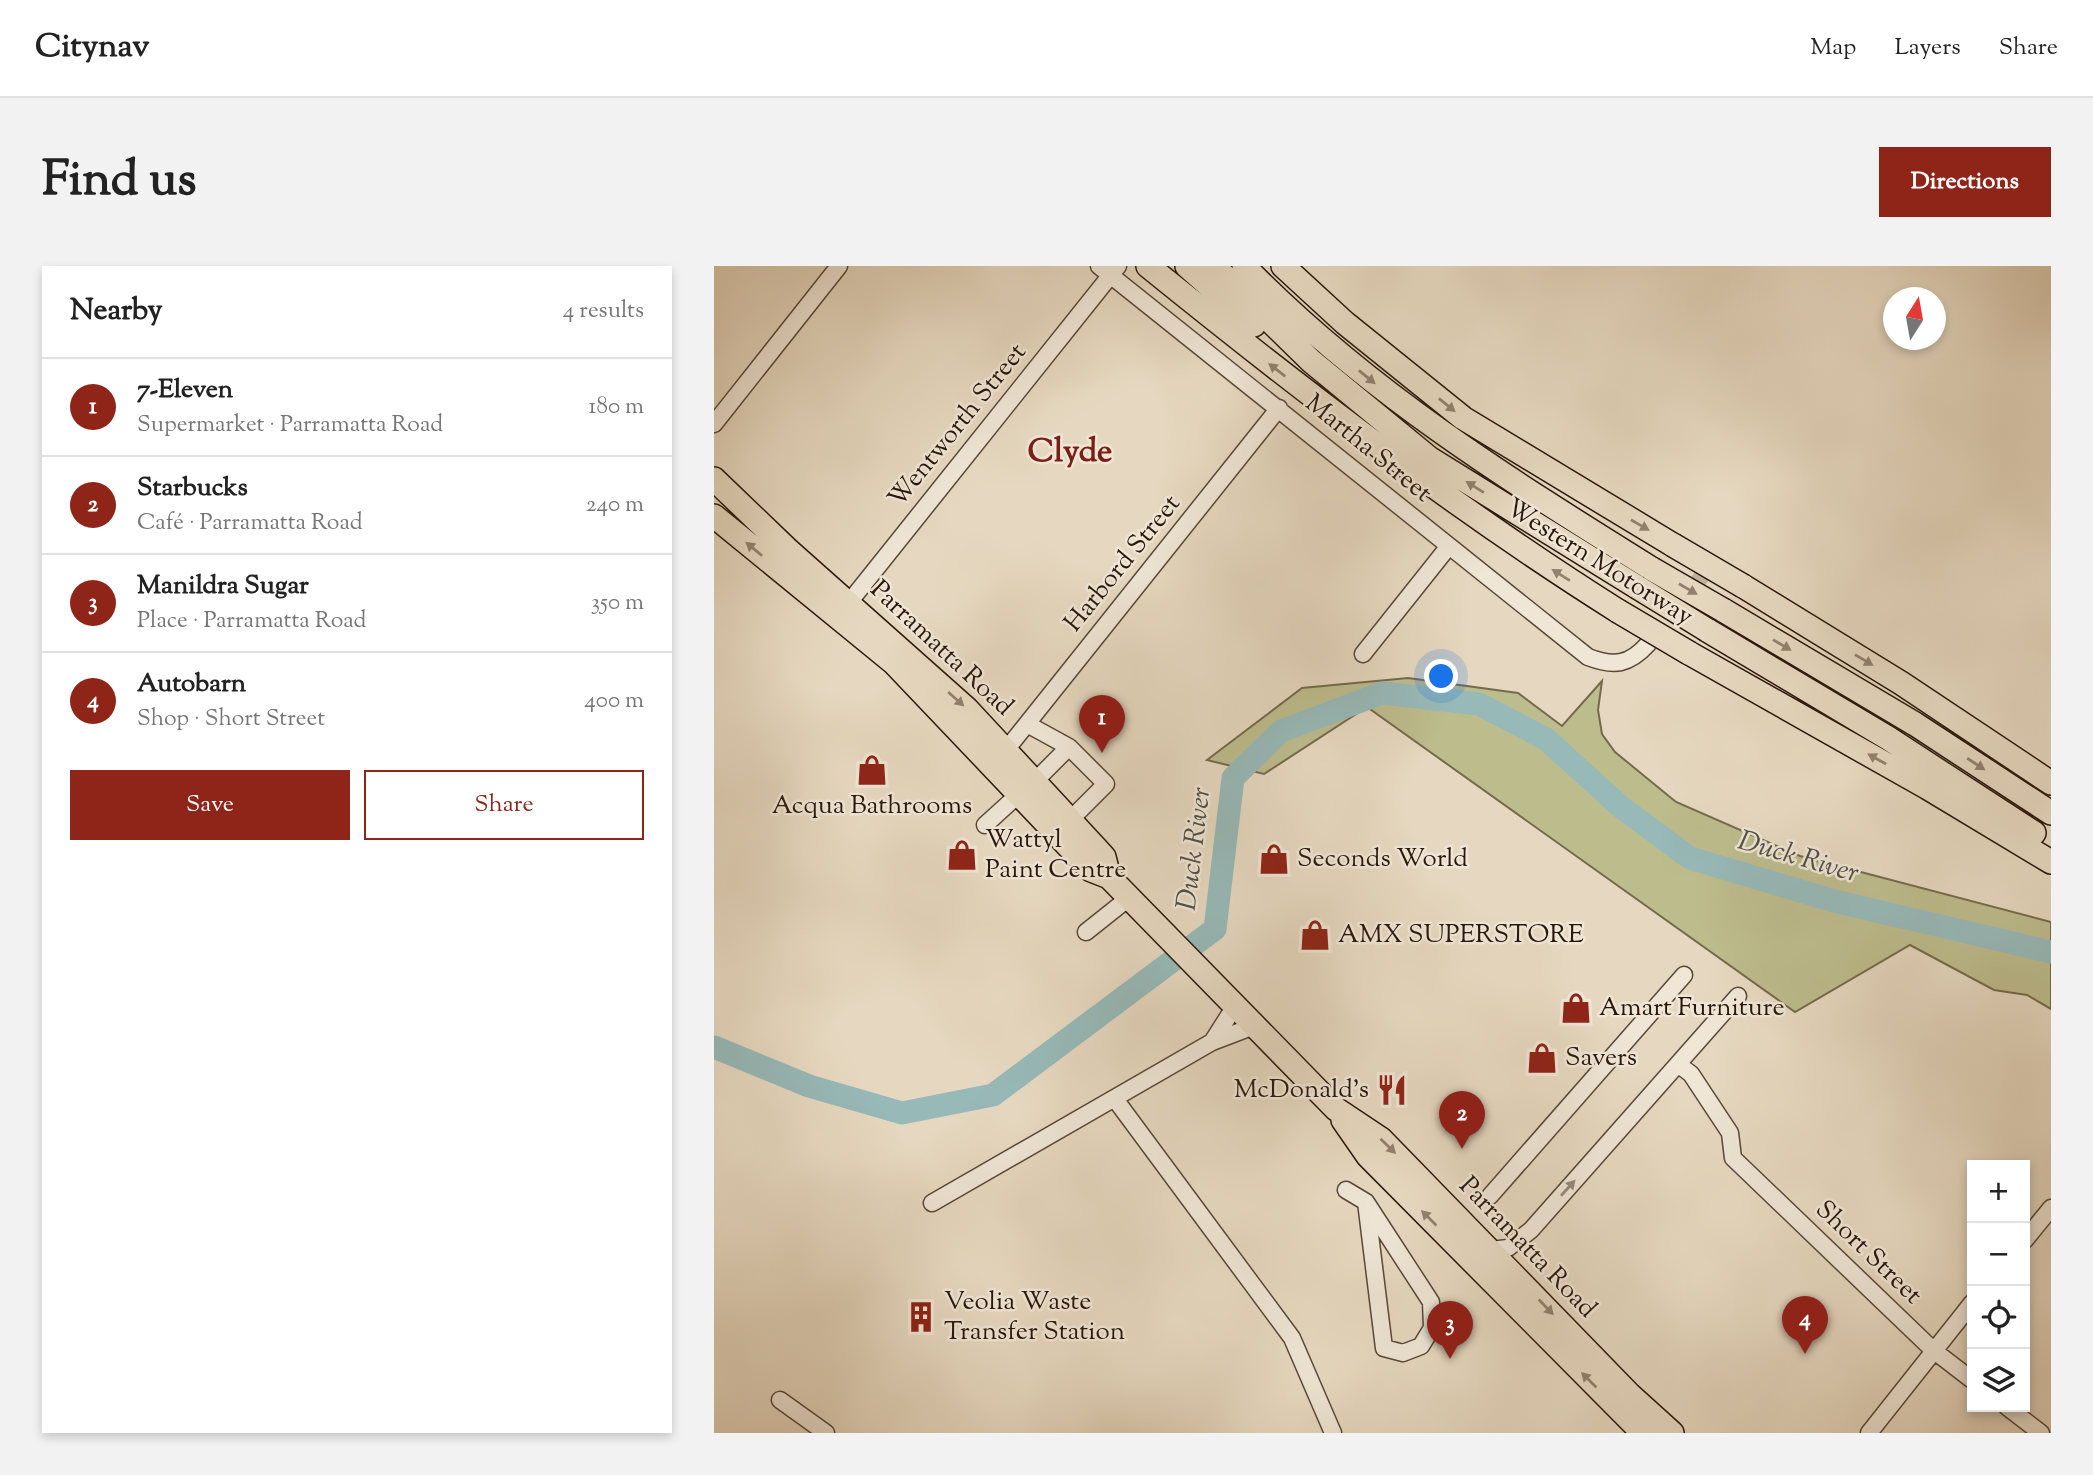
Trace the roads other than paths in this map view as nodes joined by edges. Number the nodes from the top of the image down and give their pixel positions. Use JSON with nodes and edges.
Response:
{"nodes":[{"id":1,"x":839,"y":266,"type":"edge"},
{"id":2,"x":1187,"y":266,"type":"edge"},
{"id":3,"x":1214,"y":266,"type":"edge"},
{"id":4,"x":1244,"y":266,"type":"edge"},
{"id":5,"x":1283,"y":266,"type":"edge"},
{"id":6,"x":1150,"y":267,"type":"edge"},
{"id":7,"x":1109,"y":269,"type":"edge"},
{"id":8,"x":1279,"y":408,"type":"junction"},
{"id":9,"x":714,"y":424,"type":"edge"},
{"id":10,"x":1429,"y":458,"type":"junction"},
{"id":11,"x":714,"y":480,"type":"edge"},
{"id":12,"x":714,"y":516,"type":"edge"},
{"id":13,"x":1449,"y":546,"type":"junction"},
{"id":14,"x":844,"y":610,"type":"junction"},
{"id":15,"x":1648,"y":644,"type":"tunnel mouth"},
{"id":16,"x":1363,"y":654,"type":"dead end"},
{"id":17,"x":1027,"y":724,"type":"junction"},
{"id":18,"x":1069,"y":747,"type":"junction"},
{"id":19,"x":1006,"y":750,"type":"junction"},
{"id":20,"x":2051,"y":783,"type":"edge"},
{"id":21,"x":1027,"y":788,"type":"junction"},
{"id":22,"x":2051,"y":813,"type":"edge"},
{"id":23,"x":1071,"y":820,"type":"junction"},
{"id":24,"x":985,"y":825,"type":"dead end"},
{"id":25,"x":2051,"y":845,"type":"edge"},
{"id":26,"x":2051,"y":862,"type":"edge"},
{"id":27,"x":1109,"y":877,"type":"junction"},
{"id":28,"x":1130,"y":897,"type":"junction"},
{"id":29,"x":1086,"y":932,"type":"dead end"},
{"id":30,"x":1684,"y":975,"type":"dead end"},
{"id":31,"x":1738,"y":996,"type":"dead end"},
{"id":32,"x":1235,"y":1006,"type":"junction"},
{"id":33,"x":1254,"y":1026,"type":"junction"},
{"id":34,"x":1212,"y":1042,"type":"junction"},
{"id":35,"x":1679,"y":1065,"type":"junction"},
{"id":36,"x":1115,"y":1099,"type":"junction"},
{"id":37,"x":1336,"y":1109,"type":"junction"},
{"id":38,"x":1346,"y":1191,"type":"dead end"},
{"id":39,"x":1490,"y":1195,"type":"dead end"},
{"id":40,"x":1366,"y":1202,"type":"junction"},
{"id":41,"x":932,"y":1203,"type":"dead end"},
{"id":42,"x":2051,"y":1208,"type":"edge"},
{"id":43,"x":2030,"y":1234,"type":"edge"},
{"id":44,"x":1491,"y":1250,"type":"junction"},
{"id":45,"x":1967,"y":1309,"type":"edge"},
{"id":46,"x":1933,"y":1350,"type":"junction"},
{"id":47,"x":1967,"y":1376,"type":"edge"},
{"id":48,"x":780,"y":1400,"type":"dead end"},
{"id":49,"x":2014,"y":1412,"type":"edge"},
{"id":50,"x":826,"y":1433,"type":"edge"},
{"id":51,"x":1333,"y":1433,"type":"edge"},
{"id":52,"x":1643,"y":1433,"type":"edge"},
{"id":53,"x":1672,"y":1433,"type":"edge"},
{"id":54,"x":1869,"y":1433,"type":"edge"},
{"id":55,"x":2041,"y":1433,"type":"edge"}],
"edges":[{"from":1,"to":9,"type":"street"},
{"from":2,"to":10,"type":"highway"},
{"from":3,"to":10,"type":"highway","name":"Western Motorway"},
{"from":4,"to":22,"type":"highway","name":"Western Motorway","one_way":true,"bridge":true},
{"from":5,"to":20,"type":"highway","one_way":true,"bridge":true},
{"from":26,"to":6,"type":"highway","name":"Western Motorway","one_way":true,"bridge":true},
{"from":7,"to":8,"type":"street","name":"Martha Street"},
{"from":7,"to":14,"type":"street","name":"Wentworth Street"},
{"from":8,"to":13,"type":"street","name":"Martha Street"},
{"from":8,"to":17,"type":"street","name":"Harbord Street"},
{"from":25,"to":10,"type":"highway","name":"Western Motorway","one_way":true,"bridge":true},
{"from":11,"to":14,"type":"highway","name":"Parramatta Road"},
{"from":14,"to":12,"type":"highway","name":"Parramatta Road","one_way":true},
{"from":13,"to":15,"type":"street","name":"Martha Street"},
{"from":13,"to":16,"type":"street"},
{"from":14,"to":19,"type":"highway","name":"Parramatta Road","one_way":true},
{"from":14,"to":21,"type":"highway","name":"Parramatta Road"},
{"from":17,"to":18,"type":"street"},
{"from":17,"to":19,"type":"street","name":"Harbord Street"},
{"from":18,"to":21,"type":"street"},
{"from":18,"to":23,"type":"street"},
{"from":19,"to":21,"type":"highway","name":"Parramatta Road"},
{"from":21,"to":23,"type":"highway","name":"Parramatta Road"},
{"from":21,"to":24,"type":"street"},
{"from":21,"to":27,"type":"highway","name":"Parramatta Road"},
{"from":23,"to":27,"type":"highway","name":"Parramatta Road"},
{"from":27,"to":28,"type":"highway","name":"Parramatta Road"},
{"from":28,"to":29,"type":"street"},
{"from":28,"to":32,"type":"highway","name":"Parramatta Road"},
{"from":30,"to":39,"type":"street"},
{"from":31,"to":35,"type":"street"},
{"from":32,"to":33,"type":"highway","name":"Parramatta Road"},
{"from":32,"to":34,"type":"street"},
{"from":33,"to":34,"type":"street"},
{"from":33,"to":37,"type":"highway","name":"Parramatta Road"},
{"from":34,"to":36,"type":"street"},
{"from":44,"to":35,"type":"street","one_way":true},
{"from":35,"to":46,"type":"street","name":"Short Street"},
{"from":36,"to":41,"type":"street"},
{"from":36,"to":51,"type":"street"},
{"from":37,"to":44,"type":"highway","name":"Parramatta Road","one_way":true},
{"from":52,"to":37,"type":"highway","name":"Parramatta Road","one_way":true},
{"from":38,"to":40,"type":"street"},
{"from":40,"to":40,"type":"street"},
{"from":42,"to":43,"type":"street"},
{"from":44,"to":53,"type":"highway","name":"Parramatta Road","one_way":true},
{"from":45,"to":46,"type":"street"},
{"from":46,"to":47,"type":"street","name":"Short Street"},
{"from":46,"to":54,"type":"street"},
{"from":48,"to":50,"type":"street"},
{"from":49,"to":55,"type":"street"}]}
